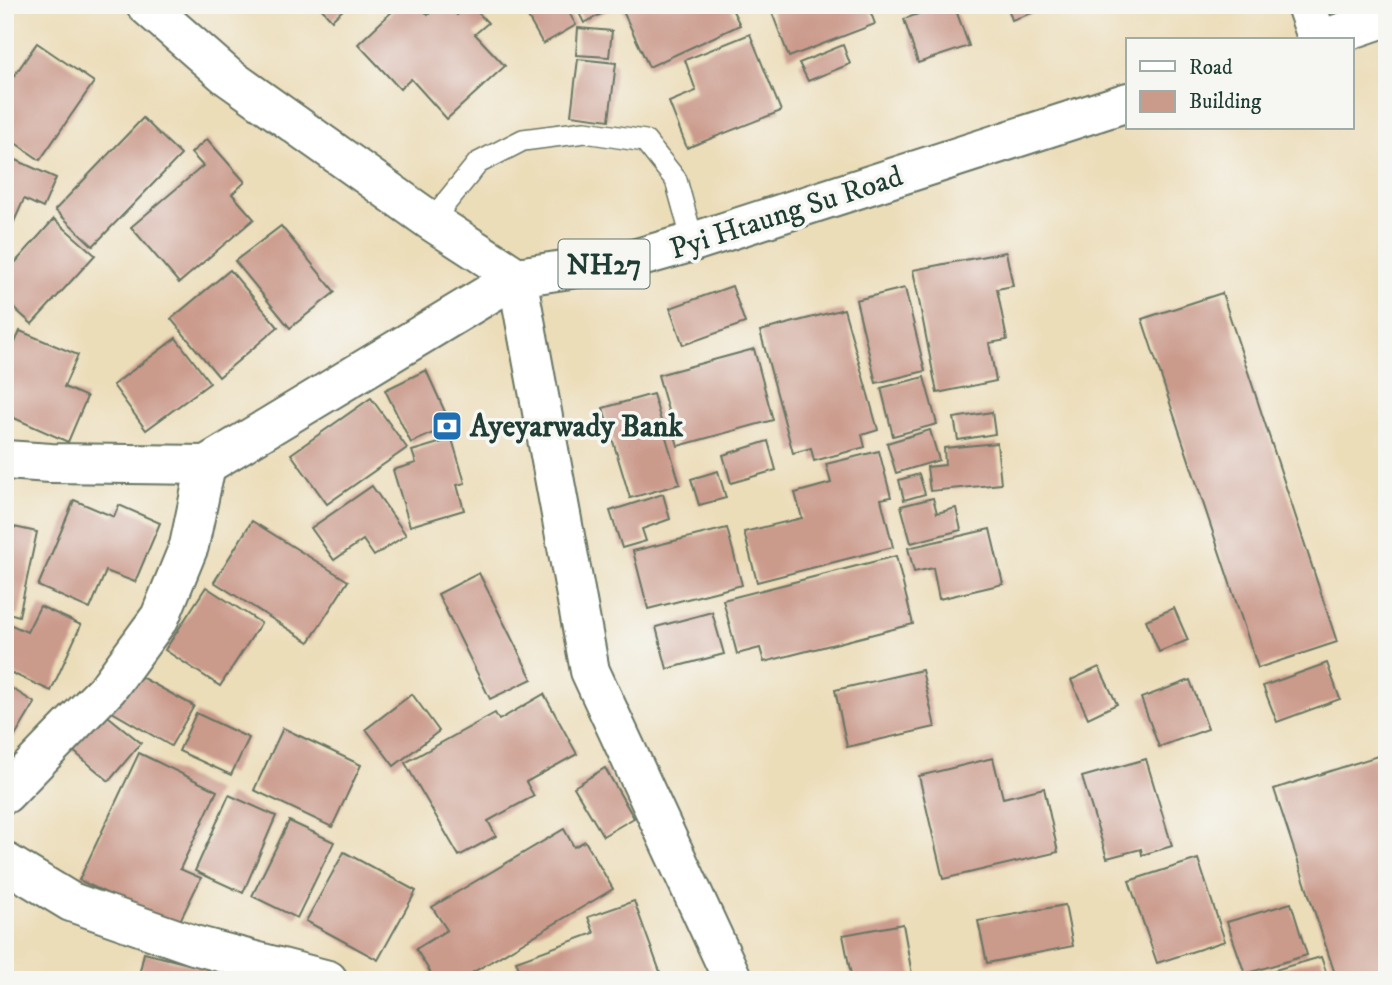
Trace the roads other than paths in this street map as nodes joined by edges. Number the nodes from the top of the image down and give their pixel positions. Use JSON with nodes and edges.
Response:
{"nodes":[{"id":1,"x":146,"y":5,"type":"edge"},
{"id":2,"x":1306,"y":5,"type":"edge"},
{"id":3,"x":1387,"y":17,"type":"edge"},
{"id":4,"x":1318,"y":38,"type":"edge"},
{"id":5,"x":1325,"y":38,"type":"edge"},
{"id":6,"x":1126,"y":103,"type":"edge"},
{"id":7,"x":431,"y":221,"type":"junction"},
{"id":8,"x":693,"y":242,"type":"junction"},
{"id":9,"x":517,"y":276,"type":"junction"},
{"id":10,"x":5,"y":460,"type":"edge"},
{"id":11,"x":206,"y":465,"type":"junction"},
{"id":12,"x":5,"y":794,"type":"edge"},
{"id":13,"x":5,"y":862,"type":"edge"},
{"id":14,"x":328,"y":980,"type":"edge"},
{"id":15,"x":733,"y":980,"type":"edge"}],
"edges":[{"from":1,"to":7,"type":"main road","number":"NH27"},
{"from":2,"to":4,"type":"main road"},
{"from":3,"to":5,"type":"main road"},
{"from":6,"to":8,"type":"main road","name":"Pyi Htaung Su Road","number":"NH27"},
{"from":7,"to":8,"type":"lane"},
{"from":7,"to":9,"type":"main road","number":"NH27"},
{"from":8,"to":9,"type":"main road","name":"Pyi Htaung Su Road","number":"NH27"},
{"from":9,"to":11,"type":"main road"},
{"from":9,"to":15,"type":"main road"},
{"from":10,"to":11,"type":"main road"},
{"from":11,"to":12,"type":"main road"},
{"from":13,"to":14,"type":"main road"}]}
